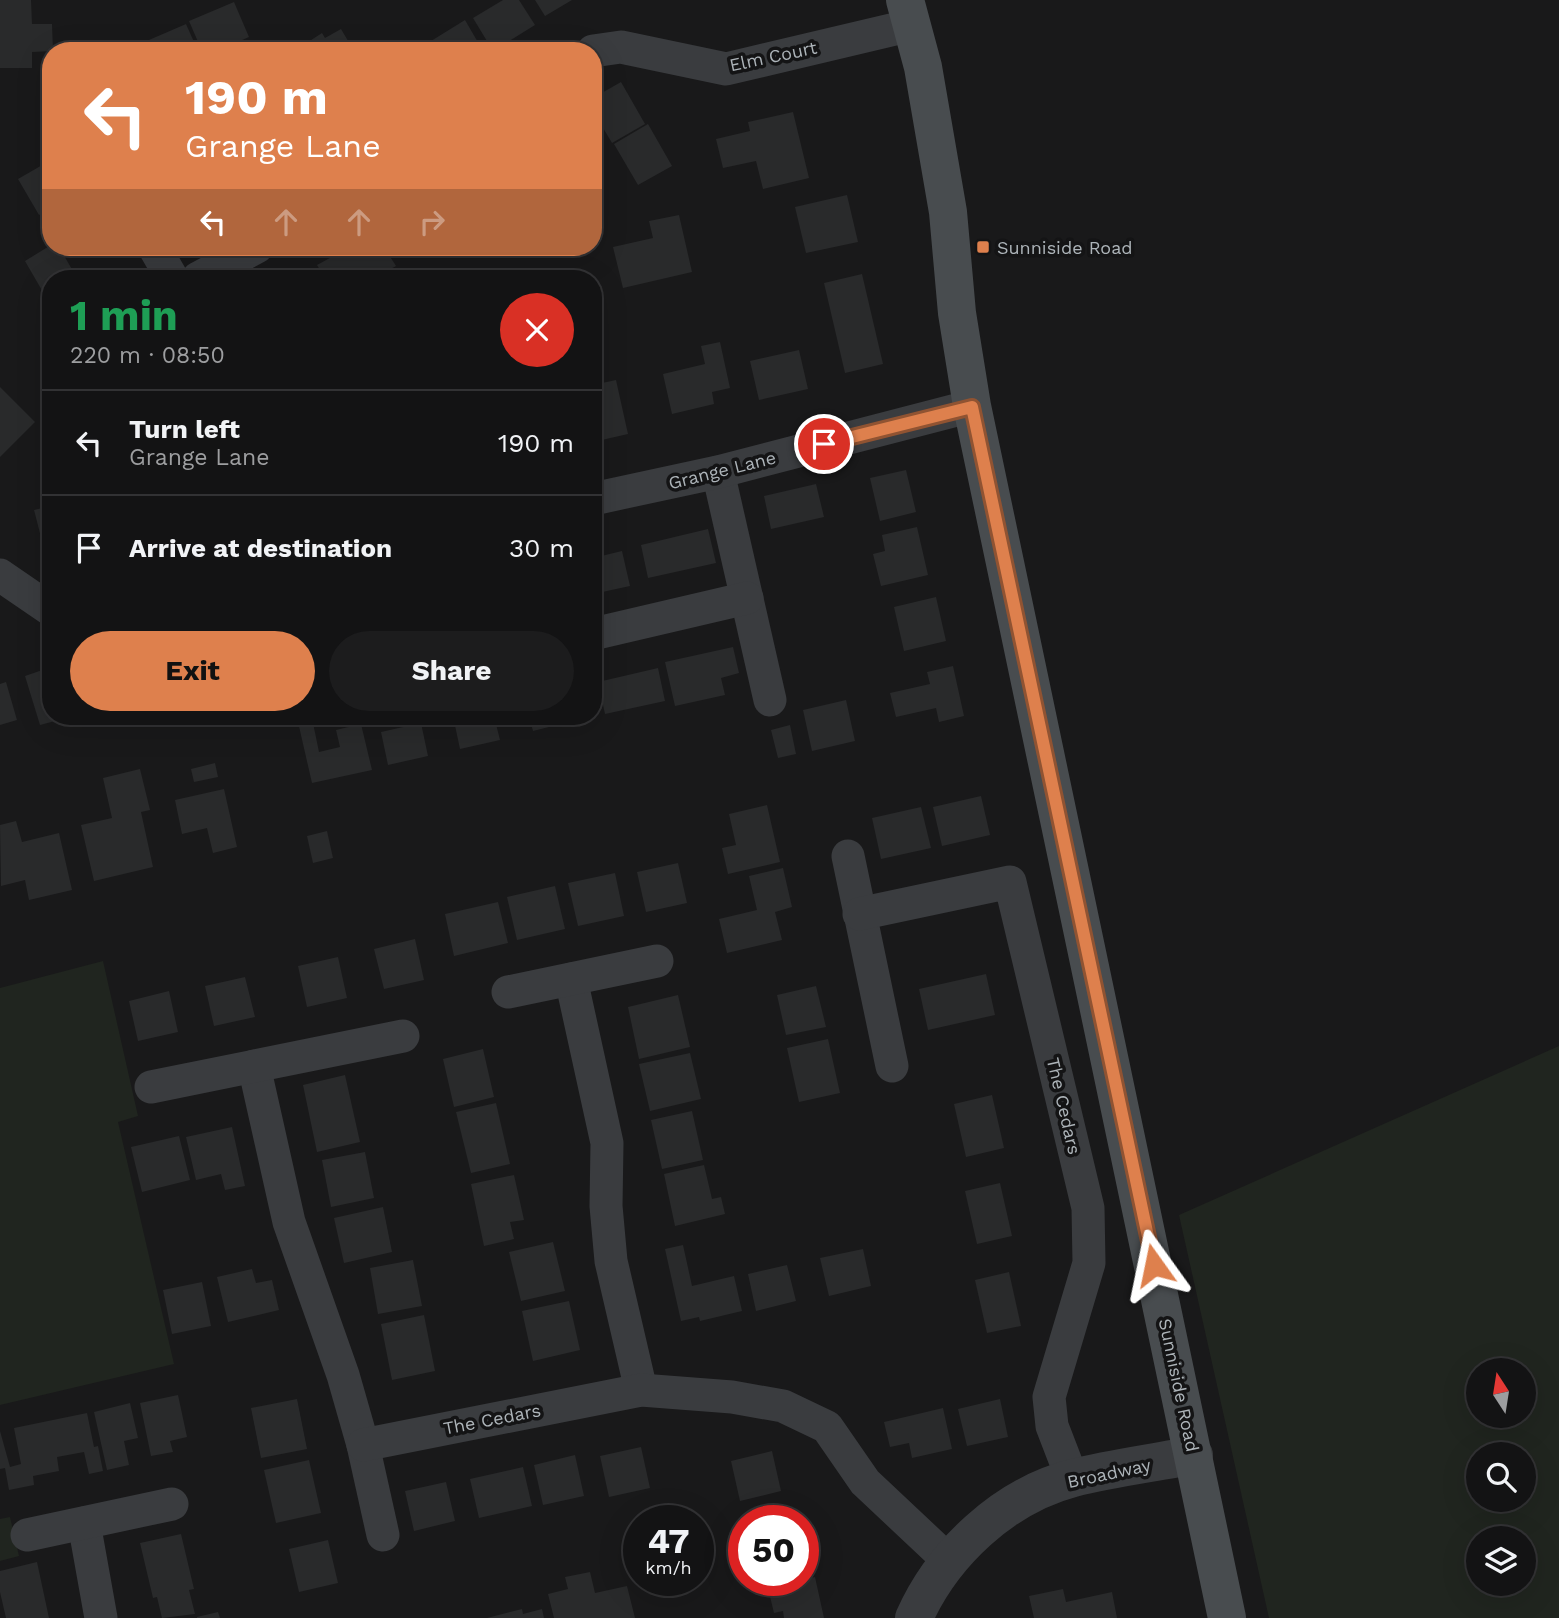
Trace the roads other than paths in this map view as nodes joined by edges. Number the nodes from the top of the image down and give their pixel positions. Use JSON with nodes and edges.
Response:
{"nodes":[{"id":1,"x":908,"y":13,"type":"edge"},
{"id":2,"x":602,"y":50,"type":"edge"},
{"id":3,"x":240,"y":256,"type":"edge"},
{"id":4,"x":213,"y":270,"type":"edge"},
{"id":5,"x":972,"y":407,"type":"junction"},
{"id":6,"x":718,"y":472,"type":"junction"},
{"id":7,"x":602,"y":497,"type":"edge"},
{"id":8,"x":0,"y":575,"type":"edge"},
{"id":9,"x":747,"y":598,"type":"junction"},
{"id":10,"x":42,"y":604,"type":"edge"},
{"id":11,"x":602,"y":632,"type":"edge"},
{"id":12,"x":770,"y":700,"type":"dead end"},
{"id":13,"x":848,"y":856,"type":"dead end"},
{"id":14,"x":859,"y":915,"type":"junction"},
{"id":15,"x":657,"y":961,"type":"dead end"},
{"id":16,"x":571,"y":979,"type":"junction"},
{"id":17,"x":508,"y":992,"type":"dead end"},
{"id":18,"x":403,"y":1036,"type":"dead end"},
{"id":19,"x":254,"y":1066,"type":"junction"},
{"id":20,"x":892,"y":1066,"type":"dead end"},
{"id":21,"x":152,"y":1087,"type":"dead end"},
{"id":22,"x":641,"y":1390,"type":"junction"},
{"id":23,"x":363,"y":1445,"type":"junction"},
{"id":24,"x":1194,"y":1455,"type":"junction"},
{"id":25,"x":1072,"y":1478,"type":"junction"},
{"id":26,"x":173,"y":1504,"type":"dead end"},
{"id":27,"x":84,"y":1523,"type":"junction"},
{"id":28,"x":27,"y":1535,"type":"dead end"},
{"id":29,"x":383,"y":1535,"type":"dead end"},
{"id":30,"x":949,"y":1562,"type":"junction"},
{"id":31,"x":101,"y":1618,"type":"edge"},
{"id":32,"x":914,"y":1618,"type":"edge"},
{"id":33,"x":1227,"y":1618,"type":"edge"}],
"edges":[{"from":1,"to":2,"type":"street","name":"Elm Court"},
{"from":1,"to":5,"type":"main road","name":"Sunniside Road"},
{"from":3,"to":4,"type":"street"},
{"from":5,"to":6,"type":"street","name":"Grange Lane"},
{"from":5,"to":24,"type":"main road","name":"Sunniside Road"},
{"from":6,"to":7,"type":"street","name":"Grange Lane"},
{"from":6,"to":9,"type":"street"},
{"from":8,"to":10,"type":"street"},
{"from":9,"to":11,"type":"street"},
{"from":9,"to":12,"type":"street"},
{"from":13,"to":14,"type":"street"},
{"from":14,"to":20,"type":"street"},
{"from":14,"to":25,"type":"street","name":"The Cedars"},
{"from":15,"to":16,"type":"street"},
{"from":16,"to":17,"type":"street"},
{"from":16,"to":22,"type":"street"},
{"from":18,"to":19,"type":"street"},
{"from":19,"to":21,"type":"street"},
{"from":19,"to":23,"type":"street"},
{"from":22,"to":23,"type":"street","name":"The Cedars"},
{"from":22,"to":30,"type":"street","name":"The Cedars"},
{"from":23,"to":29,"type":"street"},
{"from":24,"to":25,"type":"street","name":"Broadway"},
{"from":24,"to":33,"type":"main road","name":"Sunniside Road"},
{"from":25,"to":30,"type":"street","name":"Broadway"},
{"from":26,"to":27,"type":"street"},
{"from":27,"to":28,"type":"street"},
{"from":27,"to":31,"type":"street"},
{"from":30,"to":32,"type":"street","name":"Broadway"}]}
